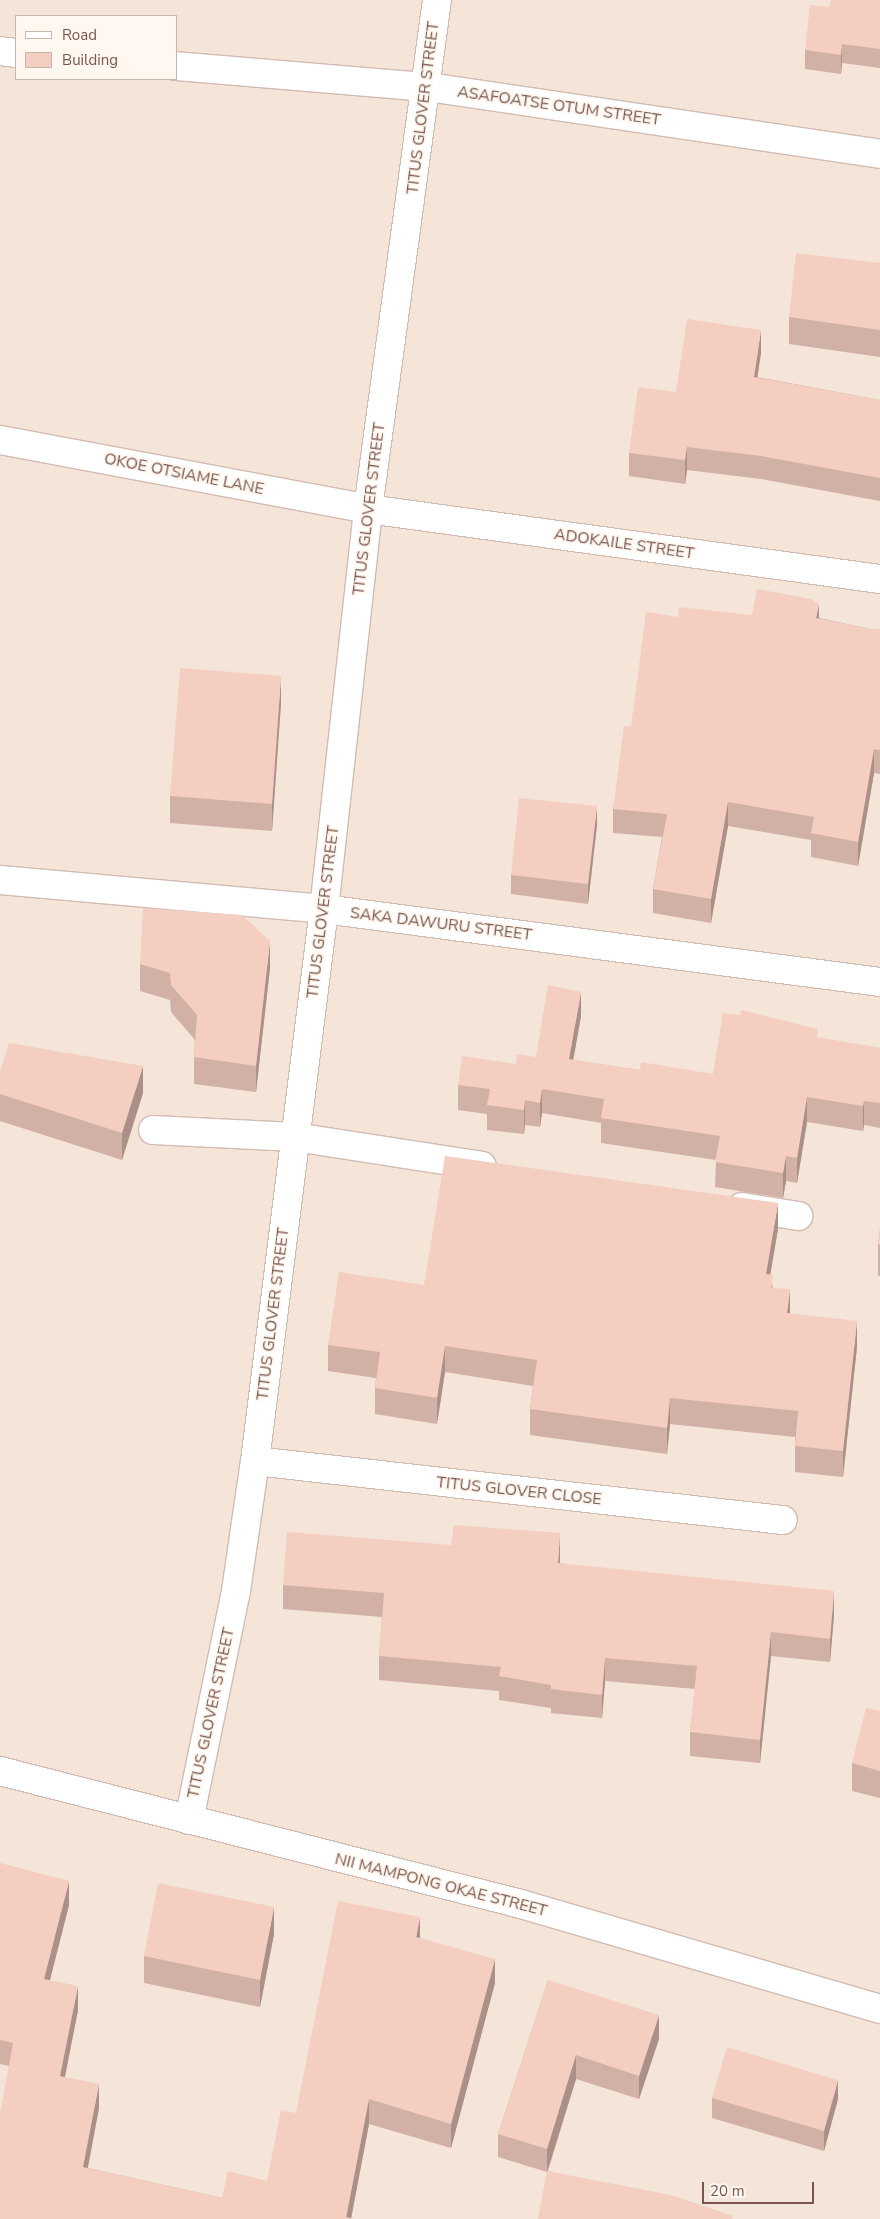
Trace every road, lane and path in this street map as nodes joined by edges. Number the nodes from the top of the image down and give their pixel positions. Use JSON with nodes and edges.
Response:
{"nodes":[{"id":1,"x":437,"y":0,"type":"edge"},
{"id":2,"x":0,"y":51,"type":"edge"},
{"id":3,"x":15,"y":53,"type":"edge"},
{"id":4,"x":178,"y":66,"type":"edge"},
{"id":5,"x":428,"y":87,"type":"junction"},
{"id":6,"x":880,"y":154,"type":"edge"},
{"id":7,"x":0,"y":440,"type":"edge"},
{"id":8,"x":368,"y":509,"type":"junction"},
{"id":9,"x":880,"y":579,"type":"edge"},
{"id":10,"x":0,"y":880,"type":"edge"},
{"id":11,"x":324,"y":909,"type":"junction"},
{"id":12,"x":880,"y":982,"type":"edge"},
{"id":13,"x":153,"y":1130,"type":"dead end"},
{"id":14,"x":295,"y":1137,"type":"junction"},
{"id":15,"x":512,"y":1171,"type":"edge"},
{"id":16,"x":719,"y":1204,"type":"edge"},
{"id":17,"x":798,"y":1216,"type":"dead end"},
{"id":18,"x":255,"y":1461,"type":"junction"},
{"id":19,"x":783,"y":1520,"type":"dead end"},
{"id":20,"x":0,"y":1771,"type":"edge"},
{"id":21,"x":189,"y":1820,"type":"junction"},
{"id":22,"x":880,"y":2009,"type":"edge"}],
"edges":[{"from":1,"to":5,"type":"street","name":"TITUS GLOVER STREET"},
{"from":2,"to":3,"type":"street"},
{"from":4,"to":5,"type":"street","name":"ASAFOATSE OTUM STREET"},
{"from":5,"to":6,"type":"street","name":"ASAFOATSE OTUM STREET"},
{"from":5,"to":8,"type":"street","name":"TITUS GLOVER STREET"},
{"from":7,"to":8,"type":"street","name":"OKOE OTSIAME LANE"},
{"from":8,"to":9,"type":"street","name":"ADOKAILE STREET"},
{"from":8,"to":11,"type":"street","name":"TITUS GLOVER STREET"},
{"from":10,"to":11,"type":"street","name":"SAKA DAWURU STREET"},
{"from":11,"to":12,"type":"street","name":"SAKA DAWURU STREET"},
{"from":11,"to":14,"type":"street","name":"TITUS GLOVER STREET"},
{"from":13,"to":14,"type":"street"},
{"from":14,"to":15,"type":"street"},
{"from":14,"to":18,"type":"street","name":"TITUS GLOVER STREET"},
{"from":16,"to":17,"type":"street"},
{"from":18,"to":19,"type":"street","name":"TITUS GLOVER CLOSE"},
{"from":18,"to":21,"type":"street","name":"TITUS GLOVER STREET"},
{"from":20,"to":21,"type":"street","name":"NII MAMPONG OKAE STREET"},
{"from":21,"to":22,"type":"street","name":"NII MAMPONG OKAE STREET"}]}
